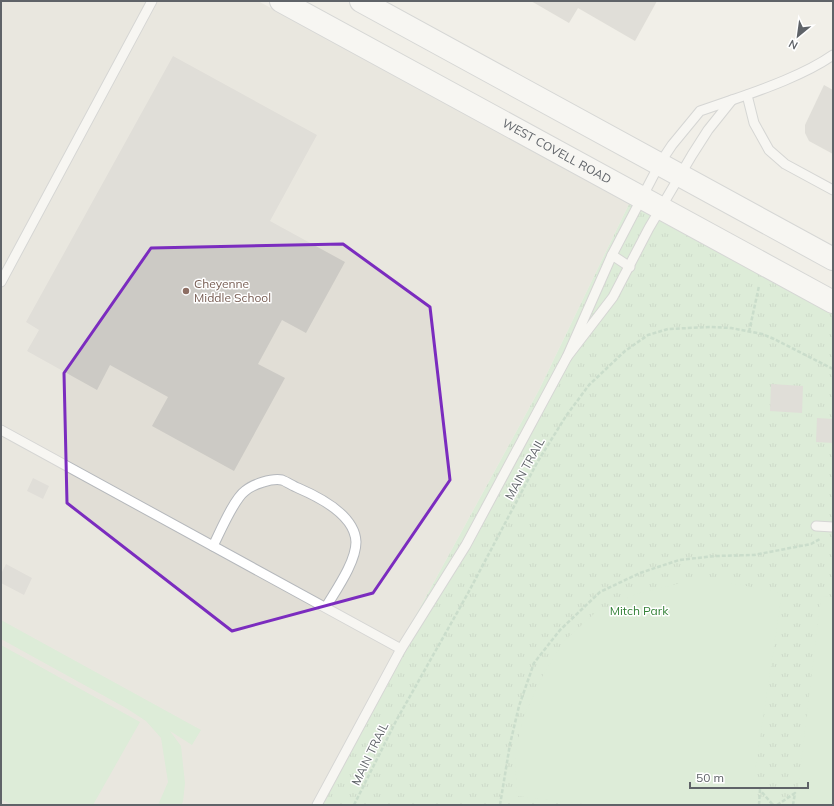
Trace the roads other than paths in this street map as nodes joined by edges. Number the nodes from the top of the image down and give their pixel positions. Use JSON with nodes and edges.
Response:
{"nodes":[{"id":1,"x":152,"y":1,"type":"edge"},
{"id":2,"x":280,"y":1,"type":"edge"},
{"id":3,"x":361,"y":1,"type":"edge"},
{"id":4,"x":833,"y":55,"type":"edge"},
{"id":5,"x":747,"y":95,"type":"junction"},
{"id":6,"x":732,"y":100,"type":"junction"},
{"id":7,"x":660,"y":163,"type":"junction"},
{"id":8,"x":681,"y":175,"type":"junction"},
{"id":9,"x":833,"y":190,"type":"edge"},
{"id":10,"x":641,"y":198,"type":"junction"},
{"id":11,"x":661,"y":208,"type":"junction"},
{"id":12,"x":612,"y":255,"type":"junction"},
{"id":13,"x":833,"y":259,"type":"edge"},
{"id":14,"x":630,"y":267,"type":"junction"},
{"id":15,"x":1,"y":282,"type":"edge"},
{"id":16,"x":833,"y":302,"type":"edge"},
{"id":17,"x":568,"y":357,"type":"junction"},
{"id":18,"x":1,"y":430,"type":"edge"},
{"id":19,"x":816,"y":526,"type":"dead end"},
{"id":20,"x":833,"y":527,"type":"edge"},
{"id":21,"x":213,"y":546,"type":"junction"},
{"id":22,"x":326,"y":607,"type":"junction"},
{"id":23,"x":402,"y":648,"type":"junction"},
{"id":24,"x":316,"y":805,"type":"edge"}],
"edges":[{"from":1,"to":15,"type":"lane"},
{"from":2,"to":10,"type":"street","name":"WEST COVELL ROAD"},
{"from":3,"to":7,"type":"street"},
{"from":4,"to":5,"type":"lane"},
{"from":5,"to":6,"type":"lane"},
{"from":5,"to":9,"type":"lane"},
{"from":6,"to":7,"type":"lane"},
{"from":6,"to":8,"type":"lane"},
{"from":7,"to":8,"type":"street"},
{"from":7,"to":10,"type":"lane"},
{"from":8,"to":11,"type":"lane"},
{"from":8,"to":13,"type":"street"},
{"from":10,"to":11,"type":"street","name":"WEST COVELL ROAD"},
{"from":10,"to":12,"type":"lane"},
{"from":11,"to":14,"type":"lane"},
{"from":11,"to":16,"type":"street","name":"WEST COVELL ROAD"},
{"from":12,"to":14,"type":"lane"},
{"from":12,"to":17,"type":"lane"},
{"from":14,"to":17,"type":"lane"},
{"from":17,"to":23,"type":"lane"},
{"from":18,"to":21,"type":"lane"},
{"from":19,"to":20,"type":"lane"},
{"from":21,"to":22,"type":"lane"},
{"from":21,"to":22,"type":"lane"},
{"from":22,"to":23,"type":"lane"},
{"from":23,"to":24,"type":"lane"}]}
